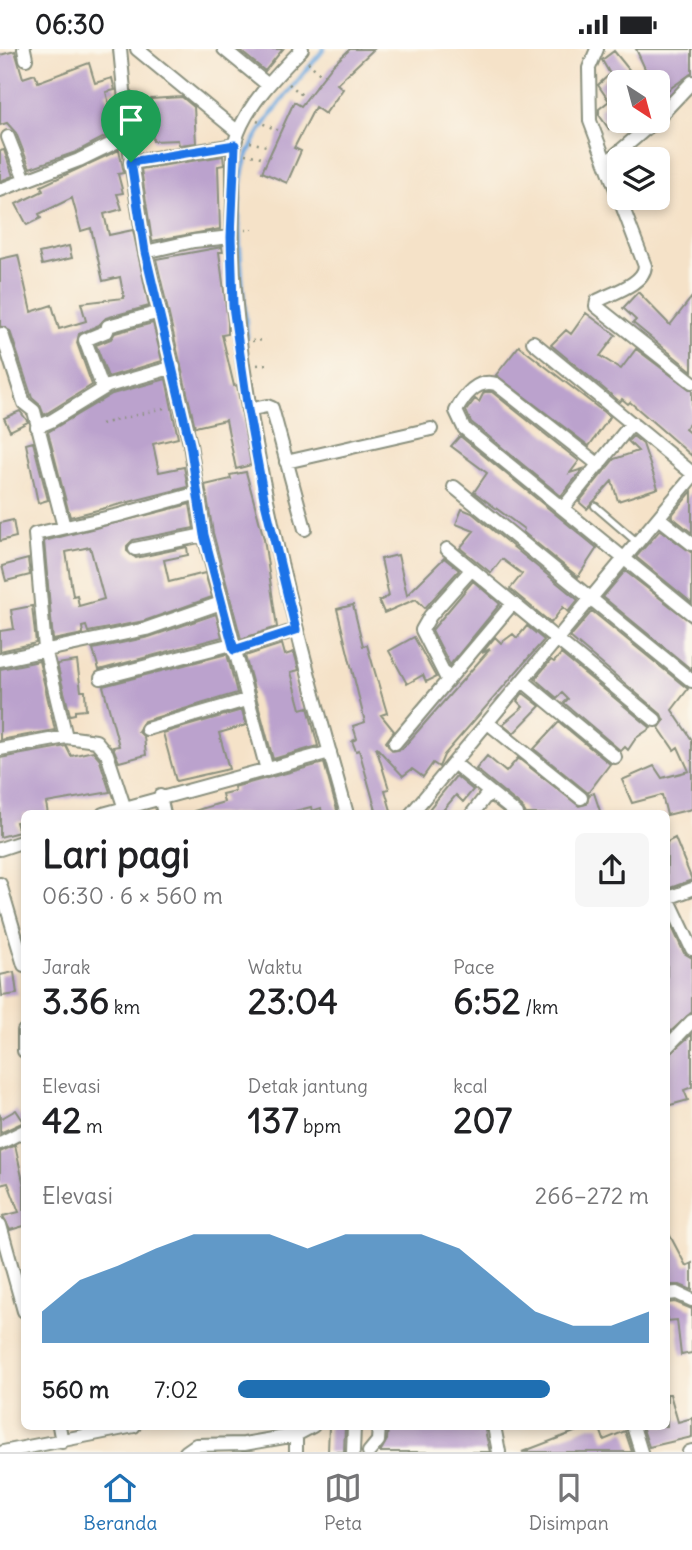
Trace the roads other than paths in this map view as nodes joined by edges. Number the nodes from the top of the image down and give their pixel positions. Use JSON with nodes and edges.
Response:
{"nodes":[{"id":1,"x":120,"y":49,"type":"edge"},
{"id":2,"x":137,"y":49,"type":"edge"},
{"id":3,"x":224,"y":49,"type":"edge"},
{"id":4,"x":302,"y":49,"type":"edge"},
{"id":5,"x":597,"y":49,"type":"edge"},
{"id":6,"x":692,"y":82,"type":"edge"},
{"id":7,"x":268,"y":85,"type":"junction"},
{"id":8,"x":670,"y":105,"type":"edge"},
{"id":9,"x":641,"y":133,"type":"edge"},
{"id":10,"x":128,"y":136,"type":"junction"},
{"id":11,"x":8,"y":138,"type":"dead end"},
{"id":12,"x":238,"y":143,"type":"junction"},
{"id":13,"x":131,"y":162,"type":"junction"},
{"id":14,"x":606,"y":163,"type":"junction"},
{"id":15,"x":25,"y":180,"type":"junction"},
{"id":16,"x":0,"y":190,"type":"edge"},
{"id":17,"x":231,"y":237,"type":"junction"},
{"id":18,"x":145,"y":252,"type":"junction"},
{"id":19,"x":160,"y":312,"type":"junction"},
{"id":20,"x":2,"y":334,"type":"edge"},
{"id":21,"x":533,"y":342,"type":"dead end"},
{"id":22,"x":174,"y":367,"type":"junction"},
{"id":23,"x":692,"y":382,"type":"edge"},
{"id":24,"x":103,"y":389,"type":"junction"},
{"id":25,"x":248,"y":410,"type":"junction"},
{"id":26,"x":632,"y":423,"type":"junction"},
{"id":27,"x":37,"y":427,"type":"junction"},
{"id":28,"x":431,"y":429,"type":"dead end"},
{"id":29,"x":286,"y":462,"type":"junction"},
{"id":30,"x":599,"y":464,"type":"junction"},
{"id":31,"x":692,"y":475,"type":"edge"},
{"id":32,"x":454,"y":487,"type":"dead end"},
{"id":33,"x":198,"y":493,"type":"junction"},
{"id":34,"x":595,"y":506,"type":"dead end"},
{"id":35,"x":563,"y":508,"type":"junction"},
{"id":36,"x":659,"y":518,"type":"junction"},
{"id":37,"x":64,"y":527,"type":"junction"},
{"id":38,"x":305,"y":529,"type":"dead end"},
{"id":39,"x":204,"y":535,"type":"junction"},
{"id":40,"x":638,"y":543,"type":"junction"},
{"id":41,"x":692,"y":544,"type":"edge"},
{"id":42,"x":135,"y":549,"type":"dead end"},
{"id":43,"x":447,"y":549,"type":"dead end"},
{"id":44,"x":625,"y":558,"type":"junction"},
{"id":45,"x":471,"y":570,"type":"junction"},
{"id":46,"x":590,"y":600,"type":"junction"},
{"id":47,"x":221,"y":603,"type":"junction"},
{"id":48,"x":513,"y":603,"type":"junction"},
{"id":49,"x":692,"y":614,"type":"edge"},
{"id":50,"x":296,"y":630,"type":"junction"},
{"id":51,"x":555,"y":641,"type":"junction"},
{"id":52,"x":233,"y":647,"type":"junction"},
{"id":53,"x":45,"y":649,"type":"junction"},
{"id":54,"x":0,"y":660,"type":"edge"},
{"id":55,"x":101,"y":678,"type":"dead end"},
{"id":56,"x":447,"y":679,"type":"junction"},
{"id":57,"x":523,"y":681,"type":"junction"},
{"id":58,"x":692,"y":681,"type":"edge"},
{"id":59,"x":246,"y":699,"type":"junction"},
{"id":60,"x":655,"y":720,"type":"dead end"},
{"id":61,"x":488,"y":723,"type":"junction"},
{"id":62,"x":148,"y":729,"type":"dead end"},
{"id":63,"x":66,"y":737,"type":"junction"},
{"id":64,"x":394,"y":743,"type":"dead end"},
{"id":65,"x":0,"y":749,"type":"edge"},
{"id":66,"x":330,"y":752,"type":"junction"},
{"id":67,"x":615,"y":757,"type":"dead end"},
{"id":68,"x":456,"y":764,"type":"junction"},
{"id":69,"x":267,"y":769,"type":"junction"},
{"id":70,"x":489,"y":792,"type":"junction"},
{"id":71,"x":160,"y":796,"type":"junction"},
{"id":72,"x":581,"y":798,"type":"dead end"},
{"id":73,"x":124,"y":806,"type":"junction"},
{"id":74,"x":114,"y":810,"type":"edge"},
{"id":75,"x":163,"y":810,"type":"edge"},
{"id":76,"x":346,"y":810,"type":"edge"},
{"id":77,"x":415,"y":810,"type":"edge"},
{"id":78,"x":474,"y":810,"type":"edge"},
{"id":79,"x":512,"y":810,"type":"edge"},
{"id":80,"x":21,"y":842,"type":"edge"},
{"id":81,"x":0,"y":849,"type":"edge"},
{"id":82,"x":0,"y":884,"type":"edge"},
{"id":83,"x":692,"y":889,"type":"edge"},
{"id":84,"x":670,"y":896,"type":"edge"},
{"id":85,"x":670,"y":903,"type":"edge"},
{"id":86,"x":692,"y":949,"type":"edge"},
{"id":87,"x":21,"y":955,"type":"edge"},
{"id":88,"x":692,"y":1021,"type":"edge"},
{"id":89,"x":670,"y":1044,"type":"edge"},
{"id":90,"x":21,"y":1132,"type":"edge"},
{"id":91,"x":0,"y":1143,"type":"edge"},
{"id":92,"x":0,"y":1225,"type":"edge"},
{"id":93,"x":5,"y":1262,"type":"edge"},
{"id":94,"x":670,"y":1294,"type":"edge"},
{"id":95,"x":692,"y":1300,"type":"edge"},
{"id":96,"x":21,"y":1303,"type":"edge"},
{"id":97,"x":60,"y":1430,"type":"edge"},
{"id":98,"x":116,"y":1430,"type":"edge"},
{"id":99,"x":305,"y":1430,"type":"edge"},
{"id":100,"x":354,"y":1430,"type":"edge"},
{"id":101,"x":379,"y":1430,"type":"edge"},
{"id":102,"x":495,"y":1430,"type":"edge"},
{"id":103,"x":634,"y":1430,"type":"edge"},
{"id":104,"x":296,"y":1435,"type":"junction"},
{"id":105,"x":62,"y":1442,"type":"junction"},
{"id":106,"x":244,"y":1448,"type":"edge"},
{"id":107,"x":46,"y":1449,"type":"edge"},
{"id":108,"x":3,"y":1452,"type":"edge"},
{"id":109,"x":186,"y":1452,"type":"edge"},
{"id":110,"x":296,"y":1452,"type":"edge"},
{"id":111,"x":353,"y":1452,"type":"edge"},
{"id":112,"x":369,"y":1452,"type":"edge"},
{"id":113,"x":499,"y":1452,"type":"edge"},
{"id":114,"x":641,"y":1452,"type":"edge"}],
"edges":[{"from":1,"to":10,"type":"street"},
{"from":2,"to":12,"type":"street"},
{"from":3,"to":7,"type":"street"},
{"from":4,"to":7,"type":"street"},
{"from":5,"to":14,"type":"street"},
{"from":6,"to":8,"type":"street"},
{"from":7,"to":12,"type":"street"},
{"from":9,"to":14,"type":"street"},
{"from":10,"to":13,"type":"street"},
{"from":10,"to":15,"type":"street"},
{"from":11,"to":15,"type":"street"},
{"from":12,"to":13,"type":"street"},
{"from":12,"to":17,"type":"street"},
{"from":13,"to":18,"type":"street"},
{"from":14,"to":23,"type":"street"},
{"from":15,"to":16,"type":"street"},
{"from":17,"to":18,"type":"street"},
{"from":17,"to":25,"type":"street"},
{"from":18,"to":19,"type":"street"},
{"from":19,"to":22,"type":"street"},
{"from":19,"to":24,"type":"street"},
{"from":20,"to":27,"type":"street"},
{"from":21,"to":26,"type":"street"},
{"from":22,"to":24,"type":"street"},
{"from":22,"to":33,"type":"street"},
{"from":24,"to":27,"type":"street"},
{"from":25,"to":29,"type":"street"},
{"from":25,"to":50,"type":"street"},
{"from":26,"to":30,"type":"street"},
{"from":26,"to":31,"type":"street"},
{"from":27,"to":37,"type":"street"},
{"from":28,"to":29,"type":"street"},
{"from":29,"to":38,"type":"street"},
{"from":30,"to":35,"type":"street"},
{"from":30,"to":35,"type":"street"},
{"from":31,"to":36,"type":"street"},
{"from":32,"to":46,"type":"street"},
{"from":33,"to":37,"type":"street"},
{"from":33,"to":39,"type":"street"},
{"from":34,"to":40,"type":"lane"},
{"from":35,"to":44,"type":"street"},
{"from":36,"to":40,"type":"street"},
{"from":36,"to":41,"type":"street"},
{"from":37,"to":53,"type":"street"},
{"from":39,"to":42,"type":"street"},
{"from":39,"to":47,"type":"street"},
{"from":40,"to":44,"type":"street"},
{"from":43,"to":45,"type":"street"},
{"from":44,"to":46,"type":"street"},
{"from":44,"to":49,"type":"street"},
{"from":45,"to":48,"type":"street"},
{"from":45,"to":56,"type":"street"},
{"from":46,"to":51,"type":"street"},
{"from":46,"to":58,"type":"street"},
{"from":47,"to":52,"type":"street"},
{"from":47,"to":53,"type":"street"},
{"from":48,"to":51,"type":"street"},
{"from":48,"to":56,"type":"street"},
{"from":50,"to":52,"type":"street"},
{"from":50,"to":66,"type":"street"},
{"from":51,"to":57,"type":"street"},
{"from":51,"to":60,"type":"street"},
{"from":52,"to":55,"type":"street"},
{"from":52,"to":59,"type":"street"},
{"from":53,"to":54,"type":"street"},
{"from":53,"to":63,"type":"street"},
{"from":56,"to":64,"type":"street"},
{"from":57,"to":61,"type":"street"},
{"from":57,"to":67,"type":"street"},
{"from":59,"to":62,"type":"street"},
{"from":59,"to":69,"type":"street"},
{"from":61,"to":68,"type":"street"},
{"from":61,"to":72,"type":"street"},
{"from":63,"to":65,"type":"street"},
{"from":63,"to":73,"type":"street"},
{"from":66,"to":69,"type":"street"},
{"from":66,"to":76,"type":"street"},
{"from":68,"to":70,"type":"street"},
{"from":68,"to":77,"type":"street"},
{"from":69,"to":71,"type":"street"},
{"from":70,"to":78,"type":"street"},
{"from":70,"to":79,"type":"street"},
{"from":71,"to":73,"type":"street"},
{"from":71,"to":75,"type":"street"},
{"from":73,"to":74,"type":"street"},
{"from":80,"to":81,"type":"street"},
{"from":82,"to":87,"type":"street"},
{"from":83,"to":84,"type":"street"},
{"from":85,"to":86,"type":"street"},
{"from":88,"to":89,"type":"street"},
{"from":90,"to":91,"type":"street"},
{"from":92,"to":93,"type":"street"},
{"from":93,"to":96,"type":"street"},
{"from":94,"to":95,"type":"street"},
{"from":97,"to":105,"type":"street"},
{"from":98,"to":105,"type":"street"},
{"from":99,"to":104,"type":"street"},
{"from":100,"to":111,"type":"street"},
{"from":101,"to":112,"type":"street"},
{"from":102,"to":113,"type":"street"},
{"from":103,"to":114,"type":"street"},
{"from":104,"to":106,"type":"street"},
{"from":104,"to":110,"type":"street"},
{"from":105,"to":107,"type":"street"},
{"from":106,"to":109,"type":"street"},
{"from":107,"to":108,"type":"street"}]}
